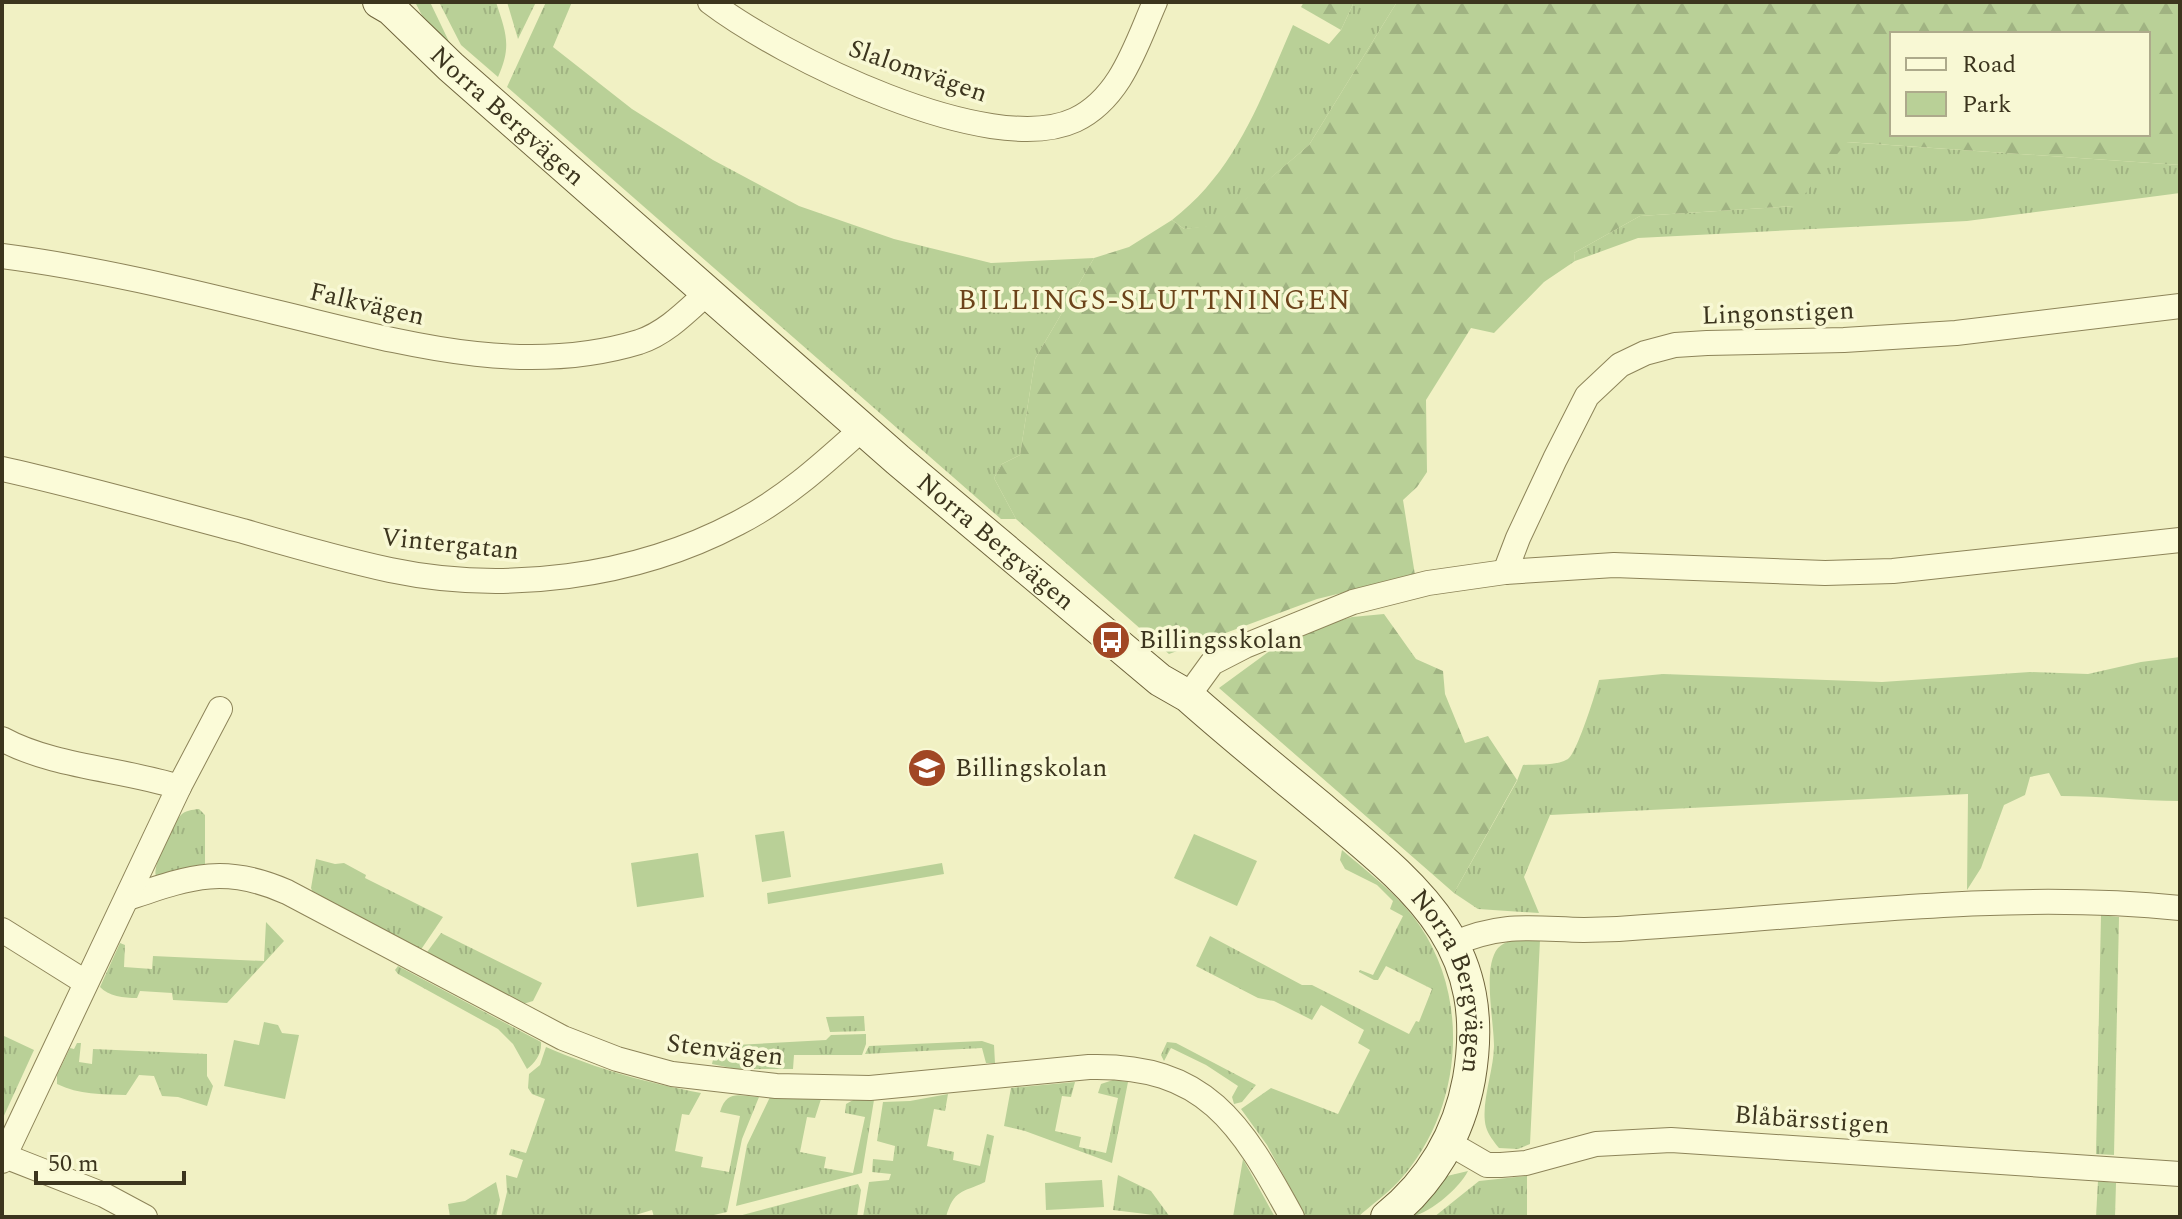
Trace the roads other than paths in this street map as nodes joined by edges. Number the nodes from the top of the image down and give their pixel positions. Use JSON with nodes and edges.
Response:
{"nodes":[{"id":1,"x":379,"y":2,"type":"edge"},
{"id":2,"x":710,"y":2,"type":"edge"},
{"id":3,"x":1155,"y":2,"type":"edge"},
{"id":4,"x":2,"y":256,"type":"edge"},
{"id":5,"x":707,"y":293,"type":"junction"},
{"id":6,"x":2180,"y":306,"type":"edge"},
{"id":7,"x":863,"y":428,"type":"junction"},
{"id":8,"x":2,"y":469,"type":"edge"},
{"id":9,"x":2180,"y":540,"type":"edge"},
{"id":10,"x":1505,"y":572,"type":"junction"},
{"id":11,"x":1188,"y":696,"type":"junction"},
{"id":12,"x":220,"y":709,"type":"dead end"},
{"id":13,"x":2,"y":739,"type":"edge"},
{"id":14,"x":179,"y":787,"type":"junction"},
{"id":15,"x":128,"y":898,"type":"junction"},
{"id":16,"x":2180,"y":908,"type":"edge"},
{"id":17,"x":2,"y":930,"type":"edge"},
{"id":18,"x":1453,"y":944,"type":"junction"},
{"id":19,"x":85,"y":982,"type":"junction"},
{"id":20,"x":1449,"y":1143,"type":"junction"},
{"id":21,"x":3,"y":1157,"type":"edge"},
{"id":22,"x":2180,"y":1174,"type":"edge"},
{"id":23,"x":145,"y":1217,"type":"edge"},
{"id":24,"x":1292,"y":1217,"type":"edge"},
{"id":25,"x":1387,"y":1217,"type":"edge"}],
"edges":[{"from":1,"to":5,"type":"street","name":"Norra Bergvägen"},
{"from":2,"to":3,"type":"street","name":"Slalomvägen"},
{"from":4,"to":5,"type":"street","name":"Falkvägen"},
{"from":5,"to":7,"type":"street","name":"Norra Bergvägen"},
{"from":6,"to":10,"type":"street","name":"Lingonstigen"},
{"from":7,"to":8,"type":"street","name":"Vintergatan"},
{"from":7,"to":11,"type":"street","name":"Norra Bergvägen"},
{"from":9,"to":10,"type":"street"},
{"from":10,"to":11,"type":"street"},
{"from":11,"to":18,"type":"street","name":"Norra Bergvägen"},
{"from":12,"to":14,"type":"street"},
{"from":13,"to":14,"type":"street"},
{"from":14,"to":15,"type":"street"},
{"from":15,"to":19,"type":"street"},
{"from":15,"to":24,"type":"street","name":"Stenvägen"},
{"from":16,"to":18,"type":"street"},
{"from":17,"to":19,"type":"street"},
{"from":18,"to":20,"type":"street","name":"Norra Bergvägen"},
{"from":19,"to":21,"type":"street"},
{"from":20,"to":22,"type":"street","name":"Blåbärsstigen"},
{"from":20,"to":25,"type":"street","name":"Norra Bergvägen"},
{"from":21,"to":23,"type":"street"}]}
